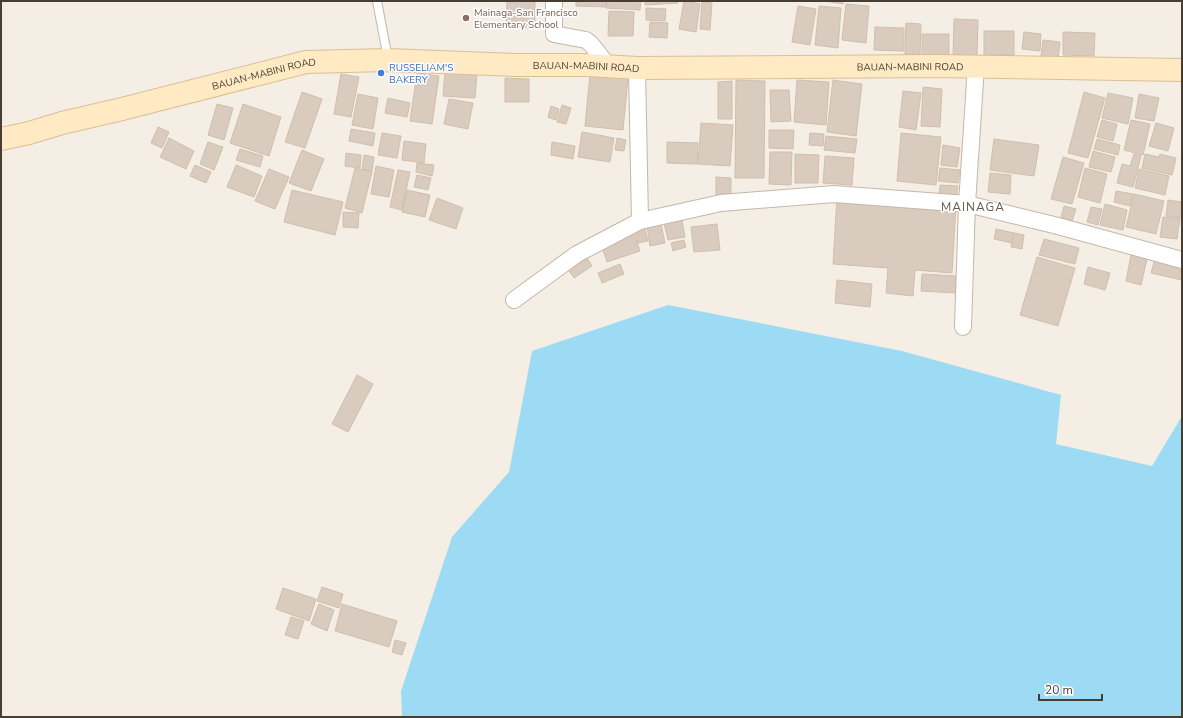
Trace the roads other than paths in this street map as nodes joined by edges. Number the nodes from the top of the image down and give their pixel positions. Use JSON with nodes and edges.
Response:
{"nodes":[{"id":1,"x":377,"y":1,"type":"edge"},
{"id":2,"x":554,"y":1,"type":"edge"},
{"id":3,"x":388,"y":60,"type":"junction"},
{"id":4,"x":976,"y":66,"type":"junction"},
{"id":5,"x":609,"y":67,"type":"junction"},
{"id":6,"x":637,"y":68,"type":"junction"},
{"id":7,"x":1182,"y":70,"type":"edge"},
{"id":8,"x":1,"y":139,"type":"edge"},
{"id":9,"x":967,"y":204,"type":"junction"},
{"id":10,"x":640,"y":221,"type":"junction"},
{"id":11,"x":1182,"y":260,"type":"edge"},
{"id":12,"x":514,"y":300,"type":"dead end"},
{"id":13,"x":963,"y":327,"type":"dead end"}],
"edges":[{"from":1,"to":3,"type":"lane"},
{"from":2,"to":5,"type":"street"},
{"from":3,"to":5,"type":"main road","name":"BAUAN-MABINI ROAD"},
{"from":3,"to":8,"type":"main road","name":"BAUAN-MABINI ROAD"},
{"from":4,"to":6,"type":"main road","name":"BAUAN-MABINI ROAD"},
{"from":4,"to":7,"type":"main road","name":"BAUAN-MABINI ROAD"},
{"from":4,"to":9,"type":"street"},
{"from":5,"to":6,"type":"main road","name":"BAUAN-MABINI ROAD"},
{"from":6,"to":10,"type":"street"},
{"from":9,"to":10,"type":"street"},
{"from":9,"to":11,"type":"street"},
{"from":9,"to":13,"type":"street"},
{"from":10,"to":12,"type":"street"}]}
